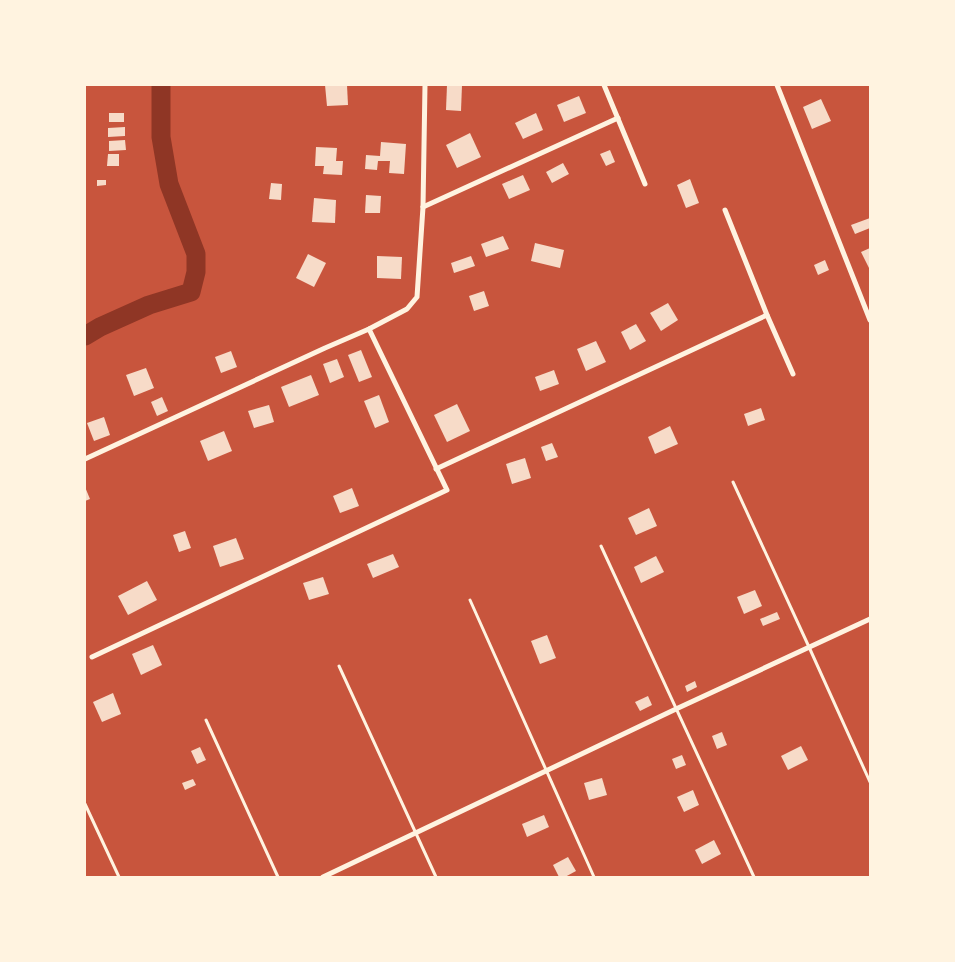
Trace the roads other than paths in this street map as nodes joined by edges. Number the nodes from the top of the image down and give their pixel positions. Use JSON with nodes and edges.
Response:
{"nodes":[{"id":1,"x":425,"y":85,"type":"edge"},
{"id":2,"x":604,"y":85,"type":"edge"},
{"id":3,"x":777,"y":85,"type":"edge"},
{"id":4,"x":618,"y":118,"type":"junction"},
{"id":5,"x":645,"y":184,"type":"dead end"},
{"id":6,"x":423,"y":207,"type":"junction"},
{"id":7,"x":725,"y":210,"type":"dead end"},
{"id":8,"x":867,"y":305,"type":"edge"},
{"id":9,"x":767,"y":315,"type":"junction"},
{"id":10,"x":870,"y":320,"type":"edge"},
{"id":11,"x":369,"y":329,"type":"junction"},
{"id":12,"x":792,"y":374,"type":"dead end"},
{"id":13,"x":85,"y":459,"type":"edge"},
{"id":14,"x":436,"y":469,"type":"junction"},
{"id":15,"x":733,"y":482,"type":"dead end"},
{"id":16,"x":601,"y":546,"type":"dead end"},
{"id":17,"x":470,"y":600,"type":"dead end"},
{"id":18,"x":870,"y":619,"type":"edge"},
{"id":19,"x":809,"y":647,"type":"junction"},
{"id":20,"x":92,"y":657,"type":"dead end"},
{"id":21,"x":339,"y":666,"type":"dead end"},
{"id":22,"x":676,"y":709,"type":"junction"},
{"id":23,"x":206,"y":720,"type":"dead end"},
{"id":24,"x":546,"y":771,"type":"junction"},
{"id":25,"x":870,"y":782,"type":"edge"},
{"id":26,"x":85,"y":804,"type":"edge"},
{"id":27,"x":416,"y":833,"type":"junction"},
{"id":28,"x":119,"y":877,"type":"edge"},
{"id":29,"x":278,"y":877,"type":"edge"},
{"id":30,"x":323,"y":877,"type":"edge"},
{"id":31,"x":436,"y":877,"type":"edge"},
{"id":32,"x":594,"y":877,"type":"edge"},
{"id":33,"x":754,"y":877,"type":"edge"}],
"edges":[{"from":1,"to":6,"type":"street"},
{"from":2,"to":4,"type":"street"},
{"from":3,"to":8,"type":"street"},
{"from":4,"to":5,"type":"street"},
{"from":4,"to":6,"type":"street"},
{"from":6,"to":11,"type":"street"},
{"from":7,"to":9,"type":"street"},
{"from":8,"to":10,"type":"street"},
{"from":9,"to":12,"type":"street"},
{"from":9,"to":14,"type":"street"},
{"from":11,"to":13,"type":"street"},
{"from":11,"to":14,"type":"street"},
{"from":14,"to":20,"type":"street"},
{"from":15,"to":19,"type":"lane"},
{"from":16,"to":22,"type":"lane"},
{"from":17,"to":24,"type":"lane"},
{"from":18,"to":19,"type":"street"},
{"from":19,"to":22,"type":"street"},
{"from":19,"to":25,"type":"lane"},
{"from":21,"to":27,"type":"lane"},
{"from":22,"to":24,"type":"street"},
{"from":22,"to":33,"type":"lane"},
{"from":23,"to":29,"type":"lane"},
{"from":24,"to":27,"type":"street"},
{"from":24,"to":32,"type":"lane"},
{"from":26,"to":28,"type":"lane"},
{"from":27,"to":30,"type":"street"},
{"from":27,"to":31,"type":"lane"}]}
